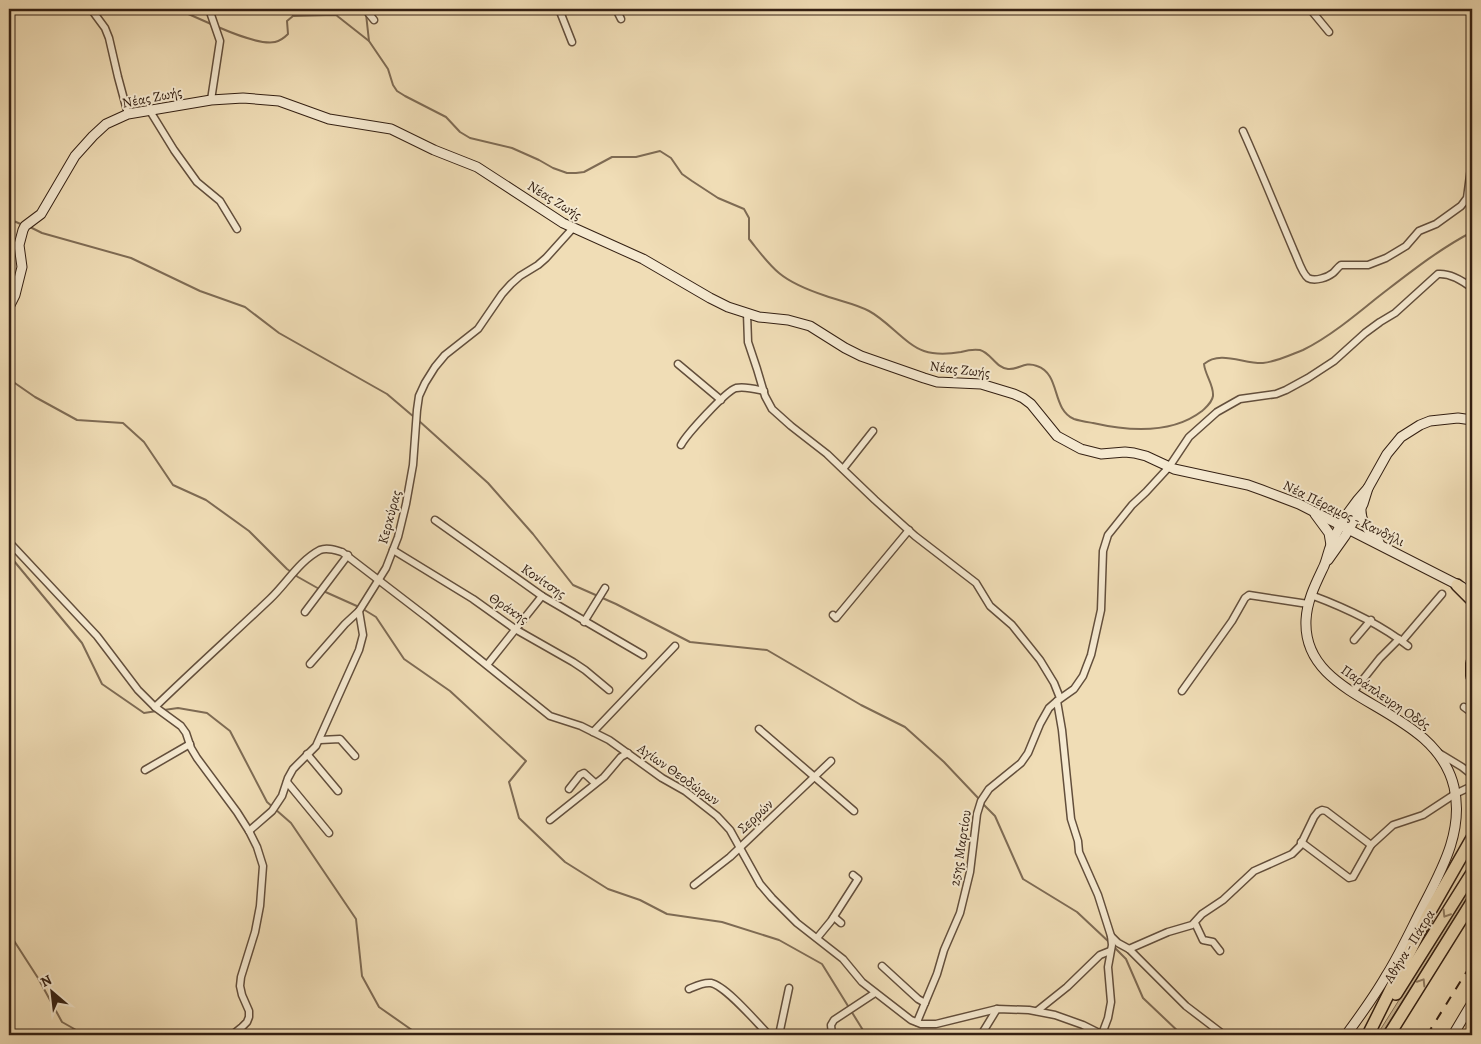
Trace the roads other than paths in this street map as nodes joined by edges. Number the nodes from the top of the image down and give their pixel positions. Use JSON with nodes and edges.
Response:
{"nodes":[{"id":1,"x":91,"y":9,"type":"edge"},
{"id":2,"x":209,"y":9,"type":"edge"},
{"id":3,"x":365,"y":9,"type":"edge"},
{"id":4,"x":559,"y":9,"type":"edge"},
{"id":5,"x":616,"y":9,"type":"edge"},
{"id":6,"x":1310,"y":9,"type":"edge"},
{"id":7,"x":621,"y":19,"type":"dead end"},
{"id":8,"x":374,"y":20,"type":"dead end"},
{"id":9,"x":1329,"y":32,"type":"dead end"},
{"id":10,"x":572,"y":42,"type":"dead end"},
{"id":11,"x":211,"y":100,"type":"junction"},
{"id":12,"x":150,"y":112,"type":"junction"},
{"id":13,"x":128,"y":114,"type":"junction"},
{"id":14,"x":1243,"y":131,"type":"dead end"},
{"id":15,"x":1472,"y":160,"type":"edge"},
{"id":16,"x":573,"y":228,"type":"junction"},
{"id":17,"x":237,"y":229,"type":"dead end"},
{"id":18,"x":1472,"y":288,"type":"edge"},
{"id":19,"x":9,"y":307,"type":"edge"},
{"id":20,"x":746,"y":313,"type":"junction"},
{"id":21,"x":678,"y":364,"type":"dead end"},
{"id":22,"x":764,"y":392,"type":"junction"},
{"id":23,"x":721,"y":400,"type":"junction"},
{"id":24,"x":1472,"y":420,"type":"edge"},
{"id":25,"x":873,"y":431,"type":"dead end"},
{"id":26,"x":681,"y":445,"type":"dead end"},
{"id":27,"x":1169,"y":467,"type":"junction"},
{"id":28,"x":843,"y":469,"type":"junction"},
{"id":29,"x":1368,"y":488,"type":"junction"},
{"id":30,"x":1363,"y":504,"type":"junction"},
{"id":31,"x":1311,"y":510,"type":"junction"},
{"id":32,"x":435,"y":520,"type":"dead end"},
{"id":33,"x":1345,"y":527,"type":"junction"},
{"id":34,"x":909,"y":530,"type":"junction"},
{"id":35,"x":9,"y":542,"type":"edge"},
{"id":36,"x":1331,"y":545,"type":"junction"},
{"id":37,"x":1382,"y":546,"type":"junction"},
{"id":38,"x":393,"y":550,"type":"junction"},
{"id":39,"x":348,"y":555,"type":"junction"},
{"id":40,"x":1325,"y":564,"type":"junction"},
{"id":41,"x":378,"y":580,"type":"junction"},
{"id":42,"x":1457,"y":584,"type":"junction"},
{"id":43,"x":605,"y":588,"type":"dead end"},
{"id":44,"x":1472,"y":592,"type":"edge"},
{"id":45,"x":1442,"y":594,"type":"dead end"},
{"id":46,"x":542,"y":596,"type":"junction"},
{"id":47,"x":1310,"y":599,"type":"junction"},
{"id":48,"x":1472,"y":600,"type":"edge"},
{"id":49,"x":359,"y":611,"type":"junction"},
{"id":50,"x":305,"y":612,"type":"dead end"},
{"id":51,"x":833,"y":615,"type":"dead end"},
{"id":52,"x":1371,"y":620,"type":"junction"},
{"id":53,"x":584,"y":622,"type":"junction"},
{"id":54,"x":515,"y":629,"type":"junction"},
{"id":55,"x":1354,"y":640,"type":"dead end"},
{"id":56,"x":1401,"y":640,"type":"junction"},
{"id":57,"x":675,"y":646,"type":"dead end"},
{"id":58,"x":1408,"y":646,"type":"dead end"},
{"id":59,"x":643,"y":655,"type":"dead end"},
{"id":60,"x":1472,"y":663,"type":"edge"},
{"id":61,"x":310,"y":664,"type":"dead end"},
{"id":62,"x":487,"y":665,"type":"junction"},
{"id":63,"x":1472,"y":676,"type":"edge"},
{"id":64,"x":609,"y":690,"type":"dead end"},
{"id":65,"x":1182,"y":691,"type":"dead end"},
{"id":66,"x":1353,"y":692,"type":"junction"},
{"id":67,"x":1058,"y":700,"type":"junction"},
{"id":68,"x":155,"y":707,"type":"junction"},
{"id":69,"x":1464,"y":707,"type":"dead end"},
{"id":70,"x":1472,"y":713,"type":"edge"},
{"id":71,"x":759,"y":729,"type":"dead end"},
{"id":72,"x":593,"y":732,"type":"junction"},
{"id":73,"x":320,"y":740,"type":"junction"},
{"id":74,"x":190,"y":744,"type":"junction"},
{"id":75,"x":1438,"y":752,"type":"junction"},
{"id":76,"x":628,"y":753,"type":"junction"},
{"id":77,"x":307,"y":754,"type":"junction"},
{"id":78,"x":355,"y":756,"type":"dead end"},
{"id":79,"x":831,"y":761,"type":"dead end"},
{"id":80,"x":145,"y":770,"type":"dead end"},
{"id":81,"x":1472,"y":775,"type":"edge"},
{"id":82,"x":814,"y":777,"type":"junction"},
{"id":83,"x":287,"y":782,"type":"junction"},
{"id":84,"x":595,"y":783,"type":"junction"},
{"id":85,"x":1472,"y":786,"type":"edge"},
{"id":86,"x":569,"y":789,"type":"dead end"},
{"id":87,"x":338,"y":790,"type":"dead end"},
{"id":88,"x":1455,"y":794,"type":"junction"},
{"id":89,"x":854,"y":811,"type":"dead end"},
{"id":90,"x":550,"y":820,"type":"dead end"},
{"id":91,"x":249,"y":831,"type":"junction"},
{"id":92,"x":329,"y":833,"type":"dead end"},
{"id":93,"x":1472,"y":838,"type":"edge"},
{"id":94,"x":1301,"y":842,"type":"junction"},
{"id":95,"x":1371,"y":845,"type":"junction"},
{"id":96,"x":740,"y":847,"type":"junction"},
{"id":97,"x":1472,"y":873,"type":"edge"},
{"id":98,"x":853,"y":874,"type":"dead end"},
{"id":99,"x":694,"y":885,"type":"dead end"},
{"id":100,"x":1472,"y":902,"type":"edge"},
{"id":101,"x":834,"y":917,"type":"junction"},
{"id":102,"x":1195,"y":923,"type":"junction"},
{"id":103,"x":841,"y":924,"type":"dead end"},
{"id":104,"x":1111,"y":936,"type":"junction"},
{"id":105,"x":817,"y":938,"type":"junction"},
{"id":106,"x":1129,"y":949,"type":"junction"},
{"id":107,"x":1110,"y":951,"type":"junction"},
{"id":108,"x":1220,"y":952,"type":"dead end"},
{"id":109,"x":882,"y":966,"type":"dead end"},
{"id":110,"x":789,"y":988,"type":"dead end"},
{"id":111,"x":689,"y":989,"type":"dead end"},
{"id":112,"x":875,"y":993,"type":"junction"},
{"id":113,"x":925,"y":1003,"type":"junction"},
{"id":114,"x":1472,"y":1003,"type":"edge"},
{"id":115,"x":997,"y":1009,"type":"junction"},
{"id":116,"x":1037,"y":1011,"type":"junction"},
{"id":117,"x":917,"y":1022,"type":"junction"},
{"id":118,"x":232,"y":1035,"type":"edge"},
{"id":119,"x":769,"y":1035,"type":"edge"},
{"id":120,"x":778,"y":1035,"type":"edge"},
{"id":121,"x":832,"y":1035,"type":"edge"},
{"id":122,"x":981,"y":1035,"type":"edge"},
{"id":123,"x":1103,"y":1035,"type":"edge"},
{"id":124,"x":1224,"y":1035,"type":"edge"},
{"id":125,"x":1346,"y":1035,"type":"edge"},
{"id":126,"x":1369,"y":1035,"type":"edge"},
{"id":127,"x":1389,"y":1035,"type":"edge"},
{"id":128,"x":1453,"y":1035,"type":"edge"}],
"edges":[{"from":1,"to":13,"type":"street"},
{"from":2,"to":11,"type":"street"},
{"from":3,"to":8,"type":"street"},
{"from":4,"to":10,"type":"street"},
{"from":5,"to":7,"type":"street"},
{"from":6,"to":9,"type":"street"},
{"from":11,"to":12,"type":"street","name":"Νέας Ζωής"},
{"from":11,"to":16,"type":"street","name":"Νέας Ζωής"},
{"from":12,"to":13,"type":"street","name":"Νέας Ζωής"},
{"from":12,"to":17,"type":"street"},
{"from":13,"to":19,"type":"street","name":"Νέας Ζωής"},
{"from":14,"to":15,"type":"street"},
{"from":16,"to":20,"type":"street","name":"Νέας Ζωής"},
{"from":16,"to":38,"type":"street","name":"Κερκύρας"},
{"from":18,"to":27,"type":"street","name":"25ης Μαρτίου"},
{"from":20,"to":22,"type":"street"},
{"from":20,"to":27,"type":"street","name":"Νέας Ζωής"},
{"from":21,"to":23,"type":"street"},
{"from":22,"to":23,"type":"street"},
{"from":22,"to":28,"type":"street"},
{"from":23,"to":26,"type":"street"},
{"from":24,"to":29,"type":"street","name":"Παράπλευρη Οδός"},
{"from":25,"to":28,"type":"street"},
{"from":27,"to":31,"type":"street","name":"Νέα Πέραμος - Κανδήλι"},
{"from":27,"to":67,"type":"street","name":"25ης Μαρτίου"},
{"from":28,"to":34,"type":"street"},
{"from":29,"to":30,"type":"street","name":"Παράπλευρη Οδός"},
{"from":29,"to":33,"type":"street","name":"Παράπλευρη Οδός"},
{"from":30,"to":33,"type":"street","name":"Παράπλευρη Οδός"},
{"from":30,"to":37,"type":"street"},
{"from":31,"to":33,"type":"street","name":"Νέα Πέραμος - Κανδήλι"},
{"from":31,"to":36,"type":"street"},
{"from":32,"to":46,"type":"street","name":"Κονίτσης"},
{"from":33,"to":36,"type":"street","name":"Παράπλευρη Οδός"},
{"from":33,"to":37,"type":"street","name":"Νέα Πέραμος - Κανδήλι"},
{"from":33,"to":40,"type":"street","name":"Παράπλευρη Οδός"},
{"from":34,"to":51,"type":"street"},
{"from":34,"to":67,"type":"street"},
{"from":35,"to":68,"type":"street"},
{"from":36,"to":40,"type":"street","name":"Παράπλευρη Οδός"},
{"from":37,"to":42,"type":"street","name":"Νέα Πέραμος - Κανδήλι"},
{"from":38,"to":41,"type":"street","name":"Κερκύρας"},
{"from":38,"to":54,"type":"street","name":"Θράκης"},
{"from":39,"to":41,"type":"street","name":"Αγίων Θεοδώρων"},
{"from":39,"to":50,"type":"street"},
{"from":39,"to":68,"type":"street"},
{"from":40,"to":47,"type":"street","name":"Παράπλευρη Οδός"},
{"from":41,"to":49,"type":"street","name":"Κερκύρας"},
{"from":41,"to":62,"type":"street","name":"Αγίων Θεοδώρων"},
{"from":42,"to":44,"type":"street","name":"Νέα Πέραμος - Κανδήλι"},
{"from":42,"to":48,"type":"highway"},
{"from":43,"to":53,"type":"street"},
{"from":45,"to":56,"type":"street"},
{"from":46,"to":53,"type":"street","name":"Κονίτσης"},
{"from":46,"to":54,"type":"street"},
{"from":47,"to":52,"type":"street"},
{"from":47,"to":65,"type":"street"},
{"from":47,"to":66,"type":"street","name":"Παράπλευρη Οδός"},
{"from":49,"to":61,"type":"street","name":"Κερκύρας"},
{"from":49,"to":73,"type":"street"},
{"from":52,"to":55,"type":"street"},
{"from":52,"to":56,"type":"street"},
{"from":53,"to":59,"type":"street","name":"Κονίτσης"},
{"from":54,"to":62,"type":"street"},
{"from":54,"to":64,"type":"street","name":"Θράκης"},
{"from":56,"to":58,"type":"street"},
{"from":56,"to":66,"type":"street"},
{"from":57,"to":72,"type":"street"},
{"from":60,"to":63,"type":"highway"},
{"from":62,"to":72,"type":"street","name":"Αγίων Θεοδώρων"},
{"from":66,"to":75,"type":"street","name":"Παράπλευρη Οδός"},
{"from":67,"to":104,"type":"street"},
{"from":67,"to":113,"type":"street","name":"25ης Μαρτίου"},
{"from":68,"to":74,"type":"street"},
{"from":69,"to":70,"type":"street"},
{"from":71,"to":82,"type":"street"},
{"from":72,"to":76,"type":"street","name":"Αγίων Θεοδώρων"},
{"from":73,"to":77,"type":"street"},
{"from":73,"to":78,"type":"street"},
{"from":74,"to":80,"type":"street"},
{"from":74,"to":91,"type":"street"},
{"from":75,"to":81,"type":"street"},
{"from":75,"to":88,"type":"street","name":"Παράπλευρη Οδός"},
{"from":76,"to":84,"type":"street"},
{"from":76,"to":96,"type":"street","name":"Αγίων Θεοδώρων"},
{"from":77,"to":83,"type":"street"},
{"from":77,"to":87,"type":"street"},
{"from":79,"to":82,"type":"street","name":"Σερρών"},
{"from":82,"to":89,"type":"street"},
{"from":82,"to":96,"type":"street","name":"Σερρών"},
{"from":83,"to":91,"type":"street"},
{"from":83,"to":92,"type":"street"},
{"from":84,"to":86,"type":"street"},
{"from":84,"to":90,"type":"street"},
{"from":85,"to":88,"type":"street"},
{"from":88,"to":95,"type":"street"},
{"from":88,"to":125,"type":"street","name":"Παράπλευρη Οδός"},
{"from":91,"to":118,"type":"street"},
{"from":93,"to":126,"type":"highway"},
{"from":94,"to":95,"type":"street"},
{"from":94,"to":95,"type":"street"},
{"from":94,"to":102,"type":"street"},
{"from":96,"to":99,"type":"street","name":"Σερρών"},
{"from":96,"to":105,"type":"street","name":"Αγίων Θεοδώρων"},
{"from":97,"to":126,"type":"highway","name":"Αθήνα - Πάτρα","one_way":true},
{"from":98,"to":101,"type":"street"},
{"from":127,"to":100,"type":"highway","one_way":true},
{"from":101,"to":103,"type":"street"},
{"from":101,"to":105,"type":"street"},
{"from":102,"to":106,"type":"street"},
{"from":102,"to":108,"type":"street"},
{"from":104,"to":106,"type":"street"},
{"from":104,"to":107,"type":"street"},
{"from":105,"to":112,"type":"street","name":"Αγίων Θεοδώρων"},
{"from":106,"to":124,"type":"street"},
{"from":107,"to":116,"type":"street"},
{"from":107,"to":123,"type":"street"},
{"from":109,"to":113,"type":"street"},
{"from":110,"to":120,"type":"street"},
{"from":111,"to":119,"type":"street"},
{"from":112,"to":117,"type":"street","name":"Αγίων Θεοδώρων"},
{"from":112,"to":121,"type":"street"},
{"from":113,"to":117,"type":"street","name":"25ης Μαρτίου"},
{"from":114,"to":128,"type":"street"},
{"from":115,"to":116,"type":"street","name":"Αγίων Θεοδώρων"},
{"from":115,"to":117,"type":"street","name":"Αγίων Θεοδώρων"},
{"from":115,"to":122,"type":"street"},
{"from":116,"to":123,"type":"street","name":"Αγίων Θεοδώρων"}]}
